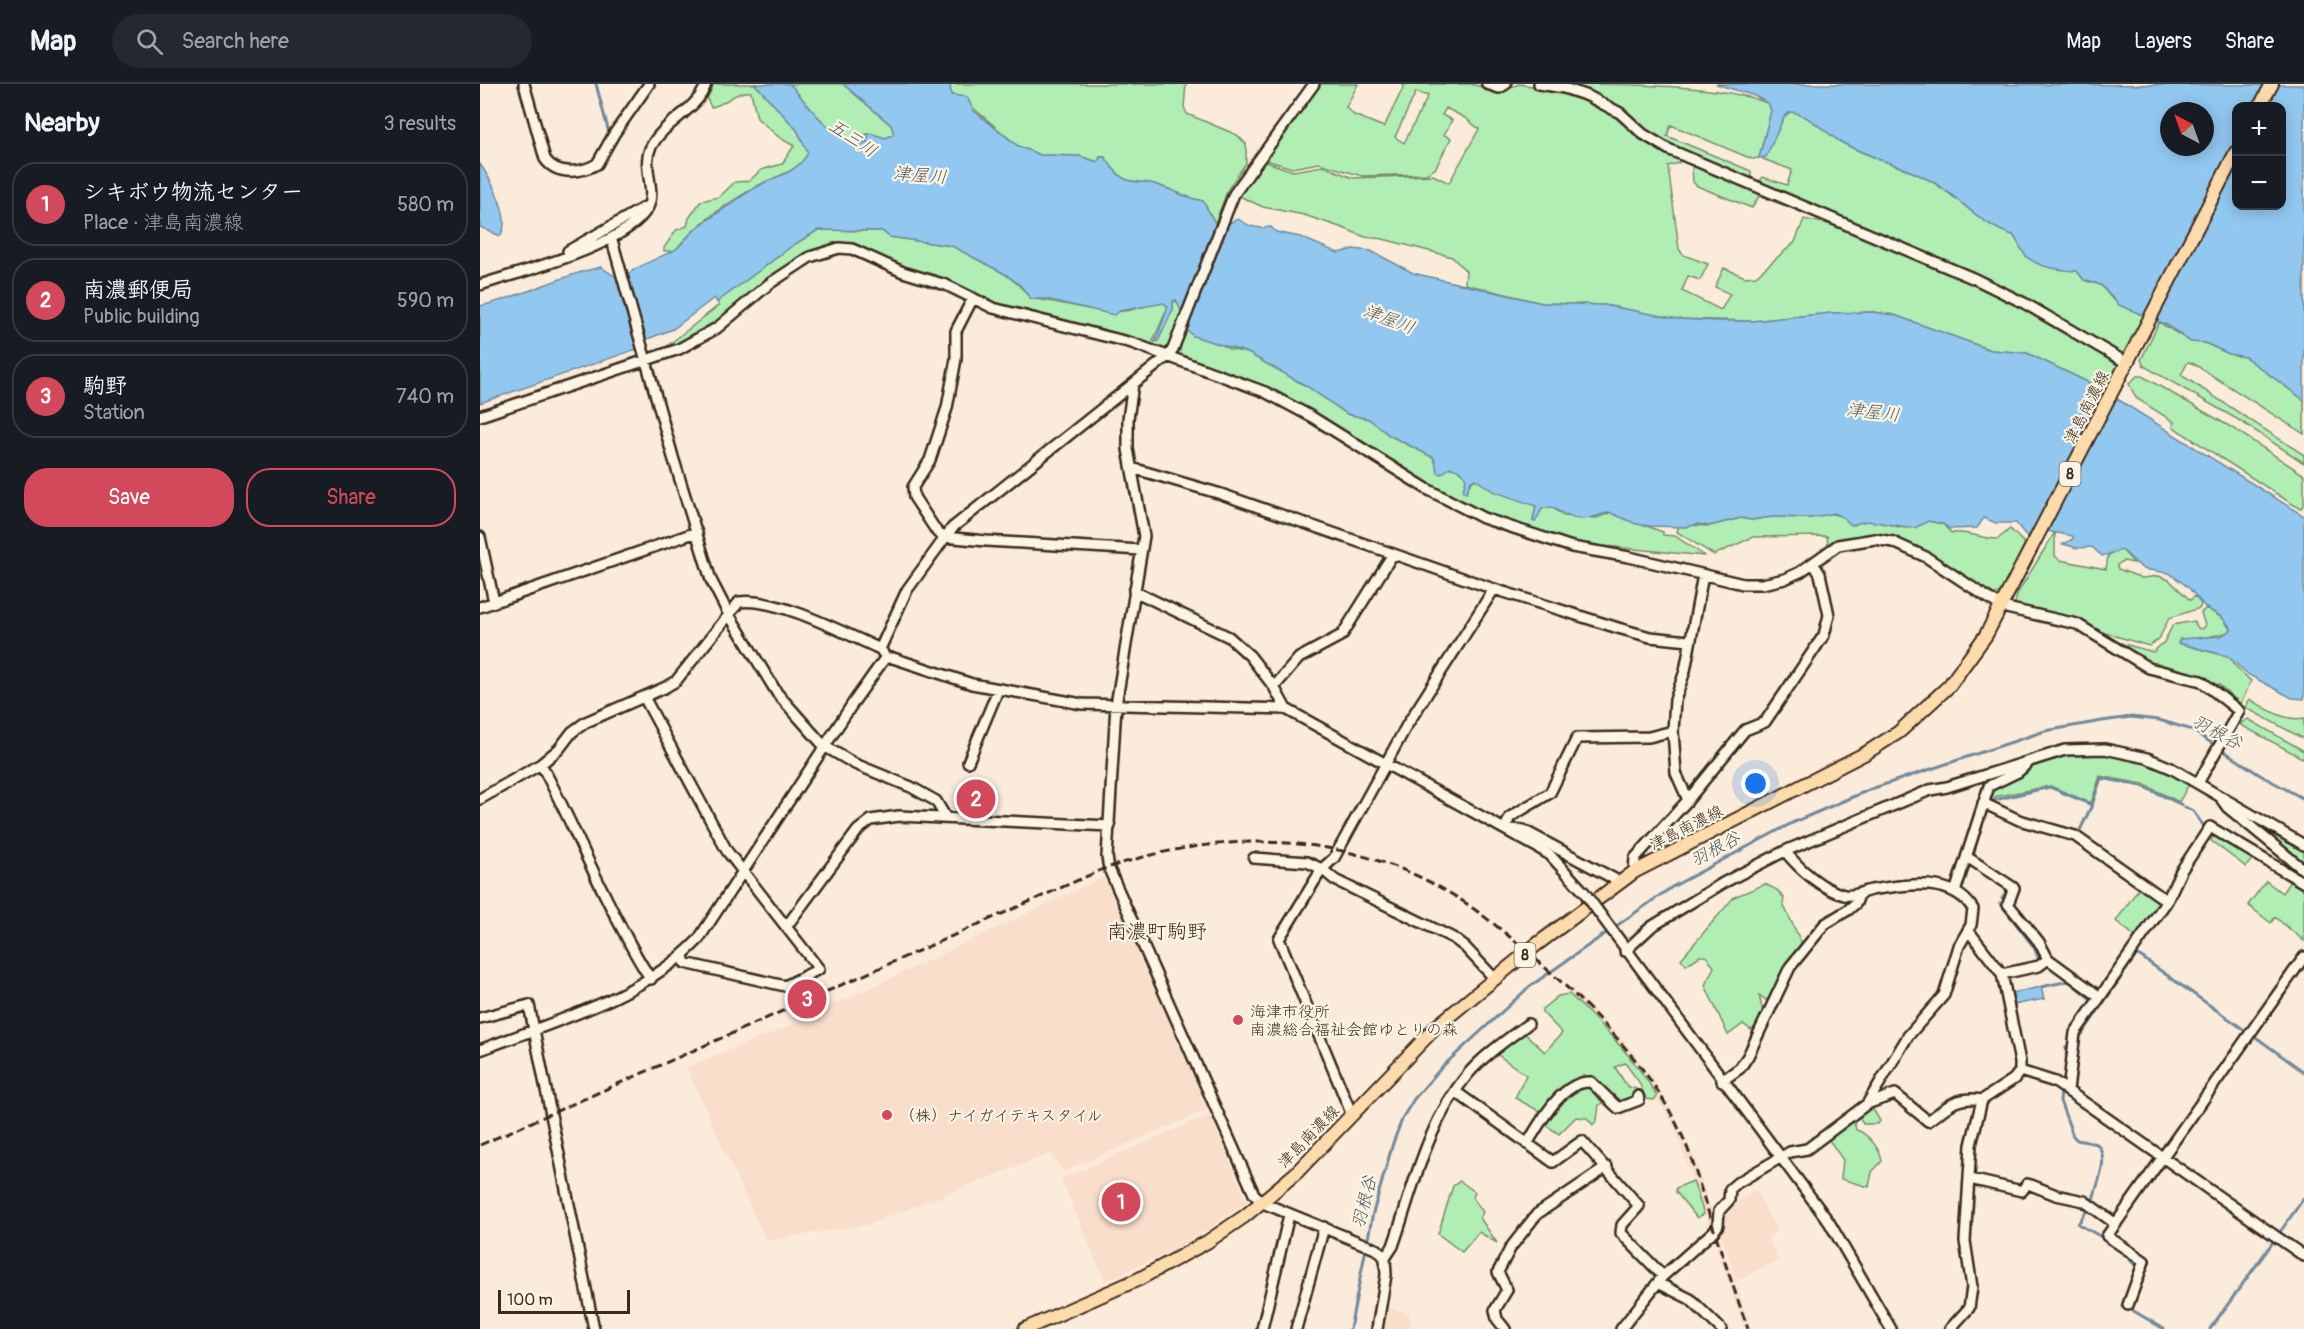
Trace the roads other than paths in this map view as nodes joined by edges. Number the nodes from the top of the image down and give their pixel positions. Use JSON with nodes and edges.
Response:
{"nodes":[{"id":1,"x":524,"y":84,"type":"edge"},
{"id":2,"x":649,"y":84,"type":"edge"},
{"id":3,"x":706,"y":84,"type":"edge"},
{"id":4,"x":1314,"y":84,"type":"edge"},
{"id":5,"x":1487,"y":84,"type":"edge"},
{"id":6,"x":1506,"y":84,"type":"edge"},
{"id":7,"x":1539,"y":84,"type":"edge"},
{"id":8,"x":2272,"y":84,"type":"edge"},
{"id":9,"x":2262,"y":102,"type":"edge"},
{"id":10,"x":2234,"y":156,"type":"edge"},
{"id":11,"x":649,"y":205,"type":"junction"},
{"id":12,"x":613,"y":244,"type":"junction"},
{"id":13,"x":516,"y":273,"type":"junction"},
{"id":14,"x":480,"y":285,"type":"edge"},
{"id":15,"x":973,"y":298,"type":"junction"},
{"id":16,"x":1170,"y":353,"type":"junction"},
{"id":17,"x":647,"y":361,"type":"junction"},
{"id":18,"x":2127,"y":363,"type":"junction"},
{"id":19,"x":1133,"y":384,"type":"junction"},
{"id":20,"x":480,"y":417,"type":"edge"},
{"id":21,"x":1132,"y":468,"type":"junction"},
{"id":22,"x":697,"y":532,"type":"junction"},
{"id":23,"x":944,"y":537,"type":"junction"},
{"id":24,"x":480,"y":540,"type":"edge"},
{"id":25,"x":1141,"y":550,"type":"junction"},
{"id":26,"x":1393,"y":554,"type":"junction"},
{"id":27,"x":1813,"y":563,"type":"junction"},
{"id":28,"x":1703,"y":575,"type":"junction"},
{"id":29,"x":1494,"y":589,"type":"junction"},
{"id":30,"x":1134,"y":591,"type":"junction"},
{"id":31,"x":494,"y":602,"type":"junction"},
{"id":32,"x":480,"y":607,"type":"edge"},
{"id":33,"x":2002,"y":607,"type":"junction"},
{"id":34,"x":728,"y":613,"type":"junction"},
{"id":35,"x":1689,"y":641,"type":"junction"},
{"id":36,"x":880,"y":649,"type":"junction"},
{"id":37,"x":885,"y":658,"type":"junction"},
{"id":38,"x":1274,"y":687,"type":"junction"},
{"id":39,"x":999,"y":690,"type":"junction"},
{"id":40,"x":644,"y":697,"type":"junction"},
{"id":41,"x":1116,"y":705,"type":"junction"},
{"id":42,"x":1286,"y":709,"type":"junction"},
{"id":43,"x":1673,"y":731,"type":"junction"},
{"id":44,"x":824,"y":746,"type":"junction"},
{"id":45,"x":2031,"y":760,"type":"junction"},
{"id":46,"x":968,"y":762,"type":"dead end"},
{"id":47,"x":541,"y":764,"type":"junction"},
{"id":48,"x":1385,"y":765,"type":"junction"},
{"id":49,"x":2200,"y":779,"type":"junction"},
{"id":50,"x":2220,"y":796,"type":"junction"},
{"id":51,"x":480,"y":799,"type":"edge"},
{"id":52,"x":1688,"y":800,"type":"junction"},
{"id":53,"x":1983,"y":803,"type":"junction"},
{"id":54,"x":946,"y":818,"type":"junction"},
{"id":55,"x":1110,"y":826,"type":"junction"},
{"id":56,"x":1505,"y":828,"type":"junction"},
{"id":57,"x":2304,"y":845,"type":"edge"},
{"id":58,"x":1785,"y":851,"type":"junction"},
{"id":59,"x":1968,"y":857,"type":"junction"},
{"id":60,"x":1254,"y":858,"type":"dead end"},
{"id":61,"x":1322,"y":868,"type":"junction"},
{"id":62,"x":2304,"y":870,"type":"edge"},
{"id":63,"x":742,"y":872,"type":"junction"},
{"id":64,"x":1634,"y":872,"type":"junction"},
{"id":65,"x":1620,"y":882,"type":"junction"},
{"id":66,"x":2304,"y":883,"type":"edge"},
{"id":67,"x":1955,"y":892,"type":"junction"},
{"id":68,"x":1859,"y":895,"type":"junction"},
{"id":69,"x":2167,"y":901,"type":"junction"},
{"id":70,"x":786,"y":927,"type":"junction"},
{"id":71,"x":1968,"y":930,"type":"junction"},
{"id":72,"x":1623,"y":948,"type":"junction"},
{"id":73,"x":683,"y":956,"type":"junction"},
{"id":74,"x":2304,"y":957,"type":"edge"},
{"id":75,"x":2048,"y":959,"type":"junction"},
{"id":76,"x":2002,"y":974,"type":"junction"},
{"id":77,"x":651,"y":979,"type":"junction"},
{"id":78,"x":1495,"y":979,"type":"junction"},
{"id":79,"x":2100,"y":998,"type":"junction"},
{"id":80,"x":480,"y":1018,"type":"edge"},
{"id":81,"x":1528,"y":1024,"type":"dead end"},
{"id":82,"x":535,"y":1029,"type":"junction"},
{"id":83,"x":480,"y":1050,"type":"edge"},
{"id":84,"x":2020,"y":1071,"type":"junction"},
{"id":85,"x":1722,"y":1081,"type":"junction"},
{"id":86,"x":2068,"y":1090,"type":"junction"},
{"id":87,"x":1456,"y":1092,"type":"junction"},
{"id":88,"x":1638,"y":1096,"type":"dead end"},
{"id":89,"x":1982,"y":1100,"type":"junction"},
{"id":90,"x":1867,"y":1104,"type":"junction"},
{"id":91,"x":1352,"y":1115,"type":"junction"},
{"id":92,"x":1527,"y":1144,"type":"junction"},
{"id":93,"x":1780,"y":1157,"type":"junction"},
{"id":94,"x":2163,"y":1157,"type":"junction"},
{"id":95,"x":1607,"y":1167,"type":"junction"},
{"id":96,"x":1970,"y":1179,"type":"junction"},
{"id":97,"x":1263,"y":1203,"type":"junction"},
{"id":98,"x":1289,"y":1215,"type":"junction"},
{"id":99,"x":2116,"y":1224,"type":"junction"},
{"id":100,"x":1324,"y":1227,"type":"junction"},
{"id":101,"x":2304,"y":1257,"type":"edge"},
{"id":102,"x":1385,"y":1258,"type":"junction"},
{"id":103,"x":1661,"y":1280,"type":"junction"},
{"id":104,"x":2128,"y":1305,"type":"dead end"},
{"id":105,"x":594,"y":1329,"type":"edge"},
{"id":106,"x":1025,"y":1329,"type":"edge"},
{"id":107,"x":1262,"y":1329,"type":"edge"},
{"id":108,"x":1296,"y":1329,"type":"edge"},
{"id":109,"x":1377,"y":1329,"type":"edge"},
{"id":110,"x":1505,"y":1329,"type":"edge"},
{"id":111,"x":1622,"y":1329,"type":"edge"},
{"id":112,"x":1720,"y":1329,"type":"edge"},
{"id":113,"x":1891,"y":1329,"type":"edge"},
{"id":114,"x":1950,"y":1329,"type":"edge"}],
"edges":[{"from":1,"to":2,"type":"street"},
{"from":3,"to":11,"type":"street"},
{"from":4,"to":16,"type":"street"},
{"from":5,"to":6,"type":"street"},
{"from":7,"to":18,"type":"street"},
{"from":8,"to":9,"type":"main road"},
{"from":10,"to":18,"type":"main road","name":"津島南濃線","number":"8"},
{"from":11,"to":12,"type":"street"},
{"from":11,"to":13,"type":"street"},
{"from":12,"to":13,"type":"street"},
{"from":12,"to":17,"type":"street"},
{"from":13,"to":14,"type":"street"},
{"from":15,"to":16,"type":"street"},
{"from":15,"to":17,"type":"street"},
{"from":15,"to":23,"type":"street"},
{"from":16,"to":19,"type":"street"},
{"from":16,"to":28,"type":"street"},
{"from":17,"to":20,"type":"street"},
{"from":17,"to":22,"type":"street"},
{"from":18,"to":33,"type":"main road","name":"津島南濃線","number":"8"},
{"from":19,"to":21,"type":"street"},
{"from":19,"to":23,"type":"street"},
{"from":21,"to":25,"type":"street"},
{"from":21,"to":26,"type":"street"},
{"from":22,"to":31,"type":"street"},
{"from":22,"to":34,"type":"street"},
{"from":23,"to":25,"type":"street"},
{"from":23,"to":36,"type":"street"},
{"from":24,"to":31,"type":"street"},
{"from":25,"to":30,"type":"street"},
{"from":26,"to":29,"type":"street"},
{"from":26,"to":38,"type":"street"},
{"from":27,"to":28,"type":"street"},
{"from":27,"to":33,"type":"street"},
{"from":27,"to":52,"type":"street"},
{"from":28,"to":35,"type":"street"},
{"from":29,"to":35,"type":"street"},
{"from":29,"to":48,"type":"street"},
{"from":30,"to":38,"type":"street"},
{"from":30,"to":41,"type":"street"},
{"from":31,"to":32,"type":"street"},
{"from":33,"to":49,"type":"street"},
{"from":33,"to":64,"type":"main road","name":"津島南濃線","number":"8"},
{"from":34,"to":36,"type":"street"},
{"from":34,"to":40,"type":"street"},
{"from":34,"to":44,"type":"street"},
{"from":35,"to":43,"type":"street"},
{"from":36,"to":37,"type":"street"},
{"from":37,"to":39,"type":"street"},
{"from":37,"to":44,"type":"street"},
{"from":38,"to":42,"type":"street"},
{"from":39,"to":41,"type":"street"},
{"from":39,"to":46,"type":"street"},
{"from":40,"to":47,"type":"street"},
{"from":40,"to":63,"type":"street"},
{"from":41,"to":42,"type":"street"},
{"from":41,"to":55,"type":"street"},
{"from":42,"to":48,"type":"street"},
{"from":43,"to":52,"type":"street"},
{"from":43,"to":56,"type":"street"},
{"from":44,"to":54,"type":"street"},
{"from":44,"to":63,"type":"street"},
{"from":45,"to":49,"type":"street"},
{"from":45,"to":53,"type":"street"},
{"from":45,"to":58,"type":"street"},
{"from":47,"to":51,"type":"street"},
{"from":47,"to":77,"type":"street"},
{"from":48,"to":56,"type":"street"},
{"from":48,"to":61,"type":"street"},
{"from":49,"to":50,"type":"street"},
{"from":50,"to":57,"type":"street"},
{"from":50,"to":62,"type":"street"},
{"from":52,"to":64,"type":"street"},
{"from":53,"to":59,"type":"street"},
{"from":53,"to":69,"type":"street"},
{"from":54,"to":55,"type":"street"},
{"from":54,"to":70,"type":"street"},
{"from":55,"to":97,"type":"street"},
{"from":56,"to":65,"type":"street"},
{"from":56,"to":72,"type":"street","bridge":true},
{"from":58,"to":68,"type":"street"},
{"from":58,"to":72,"type":"street"},
{"from":59,"to":67,"type":"street"},
{"from":59,"to":75,"type":"street"},
{"from":60,"to":61,"type":"street"},
{"from":61,"to":78,"type":"street"},
{"from":61,"to":91,"type":"street"},
{"from":63,"to":70,"type":"street"},
{"from":63,"to":73,"type":"street"},
{"from":64,"to":65,"type":"main road","name":"津島南濃線","number":"8"},
{"from":65,"to":78,"type":"main road","name":"津島南濃線","number":"8"},
{"from":66,"to":69,"type":"street"},
{"from":67,"to":68,"type":"street"},
{"from":67,"to":71,"type":"street"},
{"from":68,"to":85,"type":"street"},
{"from":69,"to":79,"type":"street"},
{"from":70,"to":73,"type":"street"},
{"from":71,"to":76,"type":"street"},
{"from":71,"to":90,"type":"street"},
{"from":72,"to":85,"type":"street"},
{"from":73,"to":77,"type":"street"},
{"from":74,"to":94,"type":"street"},
{"from":75,"to":76,"type":"street"},
{"from":75,"to":79,"type":"street"},
{"from":76,"to":84,"type":"street"},
{"from":77,"to":82,"type":"street"},
{"from":78,"to":91,"type":"main road","name":"津島南濃線","number":"8"},
{"from":79,"to":86,"type":"street"},
{"from":80,"to":82,"type":"street"},
{"from":81,"to":87,"type":"street"},
{"from":82,"to":83,"type":"street"},
{"from":82,"to":105,"type":"street"},
{"from":84,"to":86,"type":"street"},
{"from":84,"to":89,"type":"street"},
{"from":85,"to":93,"type":"street"},
{"from":86,"to":94,"type":"street"},
{"from":87,"to":92,"type":"street"},
{"from":87,"to":102,"type":"street"},
{"from":88,"to":92,"type":"street"},
{"from":89,"to":90,"type":"street"},
{"from":89,"to":96,"type":"street"},
{"from":90,"to":93,"type":"street"},
{"from":91,"to":97,"type":"main road","name":"津島南濃線","number":"8"},
{"from":92,"to":95,"type":"street"},
{"from":93,"to":103,"type":"street"},
{"from":93,"to":113,"type":"street"},
{"from":94,"to":99,"type":"street"},
{"from":94,"to":101,"type":"street"},
{"from":95,"to":103,"type":"street"},
{"from":95,"to":110,"type":"street"},
{"from":96,"to":99,"type":"street"},
{"from":96,"to":114,"type":"street"},
{"from":97,"to":98,"type":"street"},
{"from":97,"to":106,"type":"main road","name":"津島南濃線","number":"8"},
{"from":98,"to":100,"type":"street"},
{"from":98,"to":107,"type":"street"},
{"from":99,"to":104,"type":"street"},
{"from":100,"to":102,"type":"street"},
{"from":100,"to":108,"type":"street"},
{"from":102,"to":109,"type":"street"},
{"from":103,"to":111,"type":"street"},
{"from":103,"to":112,"type":"street"}]}
